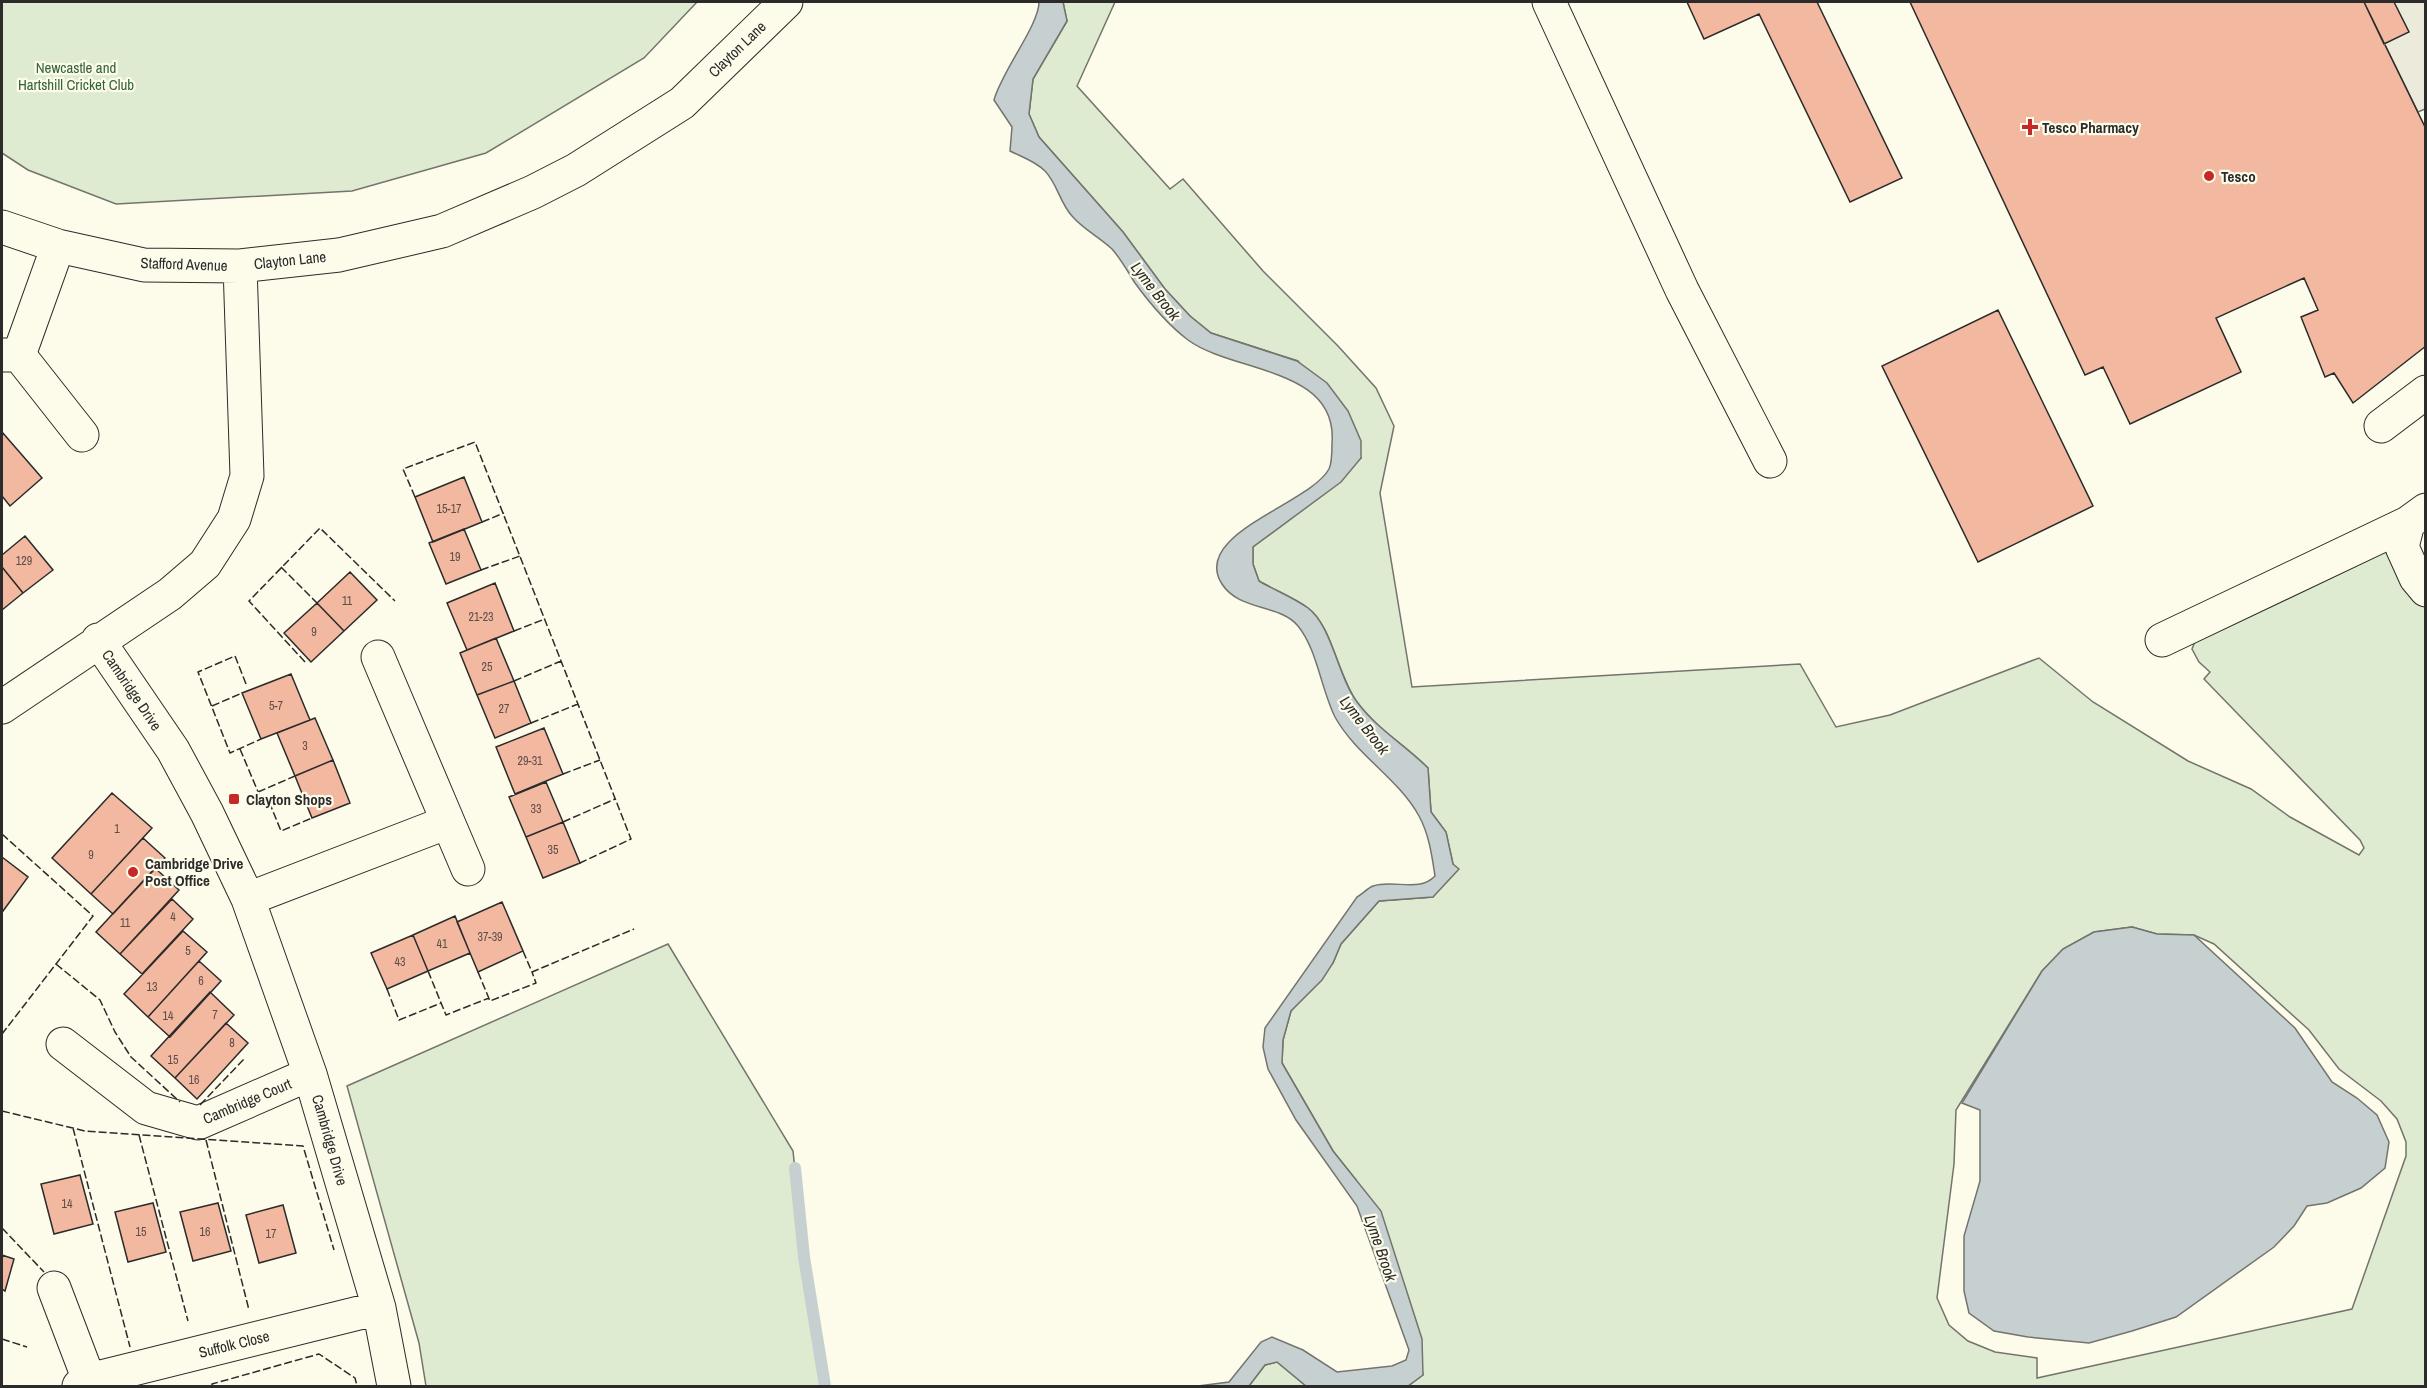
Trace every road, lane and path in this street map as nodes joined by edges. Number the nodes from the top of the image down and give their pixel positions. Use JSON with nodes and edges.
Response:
{"nodes":[{"id":1,"x":786,"y":2,"type":"edge"},
{"id":2,"x":1549,"y":2,"type":"edge"},
{"id":3,"x":2,"y":227,"type":"edge"},
{"id":4,"x":58,"y":246,"type":"junction"},
{"id":5,"x":240,"y":266,"type":"junction"},
{"id":6,"x":10,"y":355,"type":"edge"},
{"id":7,"x":2426,"y":392,"type":"edge"},
{"id":8,"x":2381,"y":426,"type":"dead end"},
{"id":9,"x":82,"y":435,"type":"dead end"},
{"id":10,"x":1770,"y":461,"type":"dead end"},
{"id":11,"x":2417,"y":517,"type":"edge"},
{"id":12,"x":2426,"y":590,"type":"edge"},
{"id":13,"x":98,"y":640,"type":"junction"},
{"id":14,"x":2162,"y":640,"type":"dead end"},
{"id":15,"x":378,"y":657,"type":"dead end"},
{"id":16,"x":2,"y":707,"type":"edge"},
{"id":17,"x":448,"y":822,"type":"junction"},
{"id":18,"x":468,"y":869,"type":"dead end"},
{"id":19,"x":248,"y":899,"type":"junction"},
{"id":20,"x":63,"y":1044,"type":"dead end"},
{"id":21,"x":310,"y":1074,"type":"junction"},
{"id":22,"x":54,"y":1288,"type":"dead end"},
{"id":23,"x":379,"y":1308,"type":"junction"},
{"id":24,"x":84,"y":1383,"type":"edge"},
{"id":25,"x":394,"y":1386,"type":"edge"}],
"edges":[{"from":1,"to":5,"type":"street","name":"Clayton Lane"},
{"from":2,"to":10,"type":"street"},
{"from":3,"to":4,"type":"street","name":"Stafford Avenue"},
{"from":4,"to":5,"type":"street","name":"Stafford Avenue"},
{"from":4,"to":6,"type":"street"},
{"from":5,"to":13,"type":"street","name":"Clayton Lane"},
{"from":6,"to":9,"type":"street"},
{"from":7,"to":8,"type":"street"},
{"from":11,"to":12,"type":"street"},
{"from":11,"to":14,"type":"street"},
{"from":13,"to":16,"type":"street","name":"Clayton Lane"},
{"from":13,"to":19,"type":"street","name":"Cambridge Drive"},
{"from":15,"to":17,"type":"street"},
{"from":17,"to":18,"type":"street"},
{"from":17,"to":19,"type":"street"},
{"from":19,"to":21,"type":"street","name":"Cambridge Drive"},
{"from":20,"to":21,"type":"street","name":"Cambridge Court"},
{"from":21,"to":23,"type":"street","name":"Cambridge Drive"},
{"from":22,"to":24,"type":"street","name":"Suffolk Close"},
{"from":23,"to":24,"type":"street","name":"Suffolk Close"},
{"from":23,"to":25,"type":"street","name":"Cambridge Drive"}]}
